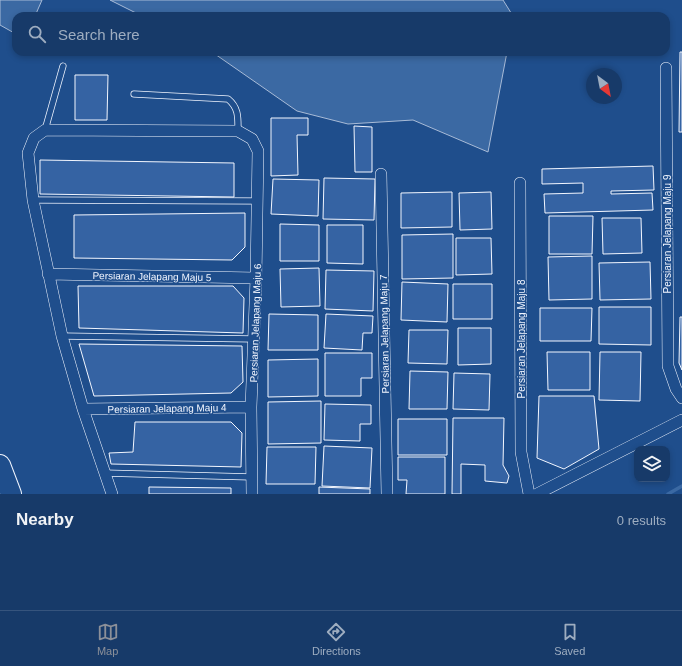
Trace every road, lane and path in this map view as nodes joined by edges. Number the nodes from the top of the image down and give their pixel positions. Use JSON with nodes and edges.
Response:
{"nodes":[{"id":1,"x":63,"y":66,"type":"dead end"},
{"id":2,"x":666,"y":68,"type":"dead end"},
{"id":3,"x":134,"y":94,"type":"dead end"},
{"id":4,"x":45,"y":130,"type":"junction"},
{"id":5,"x":238,"y":131,"type":"junction"},
{"id":6,"x":381,"y":174,"type":"dead end"},
{"id":7,"x":520,"y":183,"type":"dead end"},
{"id":8,"x":33,"y":200,"type":"junction"},
{"id":9,"x":258,"y":201,"type":"junction"},
{"id":10,"x":48,"y":274,"type":"junction"},
{"id":11,"x":256,"y":278,"type":"junction"},
{"id":12,"x":62,"y":336,"type":"junction"},
{"id":13,"x":254,"y":339,"type":"junction"},
{"id":14,"x":682,"y":398,"type":"edge"},
{"id":15,"x":251,"y":407,"type":"junction"},
{"id":16,"x":83,"y":409,"type":"junction"},
{"id":17,"x":682,"y":420,"type":"edge"},
{"id":18,"x":0,"y":466,"type":"edge"},
{"id":19,"x":104,"y":473,"type":"junction"},
{"id":20,"x":252,"y":477,"type":"junction"},
{"id":21,"x":11,"y":494,"type":"edge"},
{"id":22,"x":112,"y":494,"type":"edge"},
{"id":23,"x":252,"y":494,"type":"edge"},
{"id":24,"x":387,"y":494,"type":"edge"},
{"id":25,"x":529,"y":494,"type":"edge"},
{"id":26,"x":538,"y":494,"type":"edge"}],
"edges":[{"from":1,"to":4,"type":"lane"},
{"from":2,"to":14,"type":"street","name":"Persiaran Jelapang Maju 9"},
{"from":3,"to":5,"type":"lane"},
{"from":4,"to":5,"type":"street"},
{"from":4,"to":8,"type":"street"},
{"from":5,"to":9,"type":"street","name":"Persiaran Jelapang Maju 6"},
{"from":6,"to":24,"type":"street","name":"Persiaran Jelapang Maju 7"},
{"from":7,"to":25,"type":"street","name":"Persiaran Jelapang Maju 8"},
{"from":8,"to":9,"type":"lane"},
{"from":8,"to":10,"type":"street"},
{"from":9,"to":11,"type":"street","name":"Persiaran Jelapang Maju 6"},
{"from":10,"to":11,"type":"street","name":"Persiaran Jelapang Maju 5"},
{"from":10,"to":12,"type":"street"},
{"from":11,"to":13,"type":"street","name":"Persiaran Jelapang Maju 6"},
{"from":12,"to":13,"type":"lane"},
{"from":12,"to":16,"type":"street"},
{"from":13,"to":15,"type":"street","name":"Persiaran Jelapang Maju 6"},
{"from":15,"to":16,"type":"street","name":"Persiaran Jelapang Maju 4"},
{"from":15,"to":20,"type":"street","name":"Persiaran Jelapang Maju 6"},
{"from":16,"to":19,"type":"street"},
{"from":17,"to":26,"type":"street"},
{"from":18,"to":21,"type":"highway"},
{"from":19,"to":20,"type":"lane"},
{"from":19,"to":22,"type":"street"},
{"from":20,"to":23,"type":"street","name":"Persiaran Jelapang Maju 6"}]}
